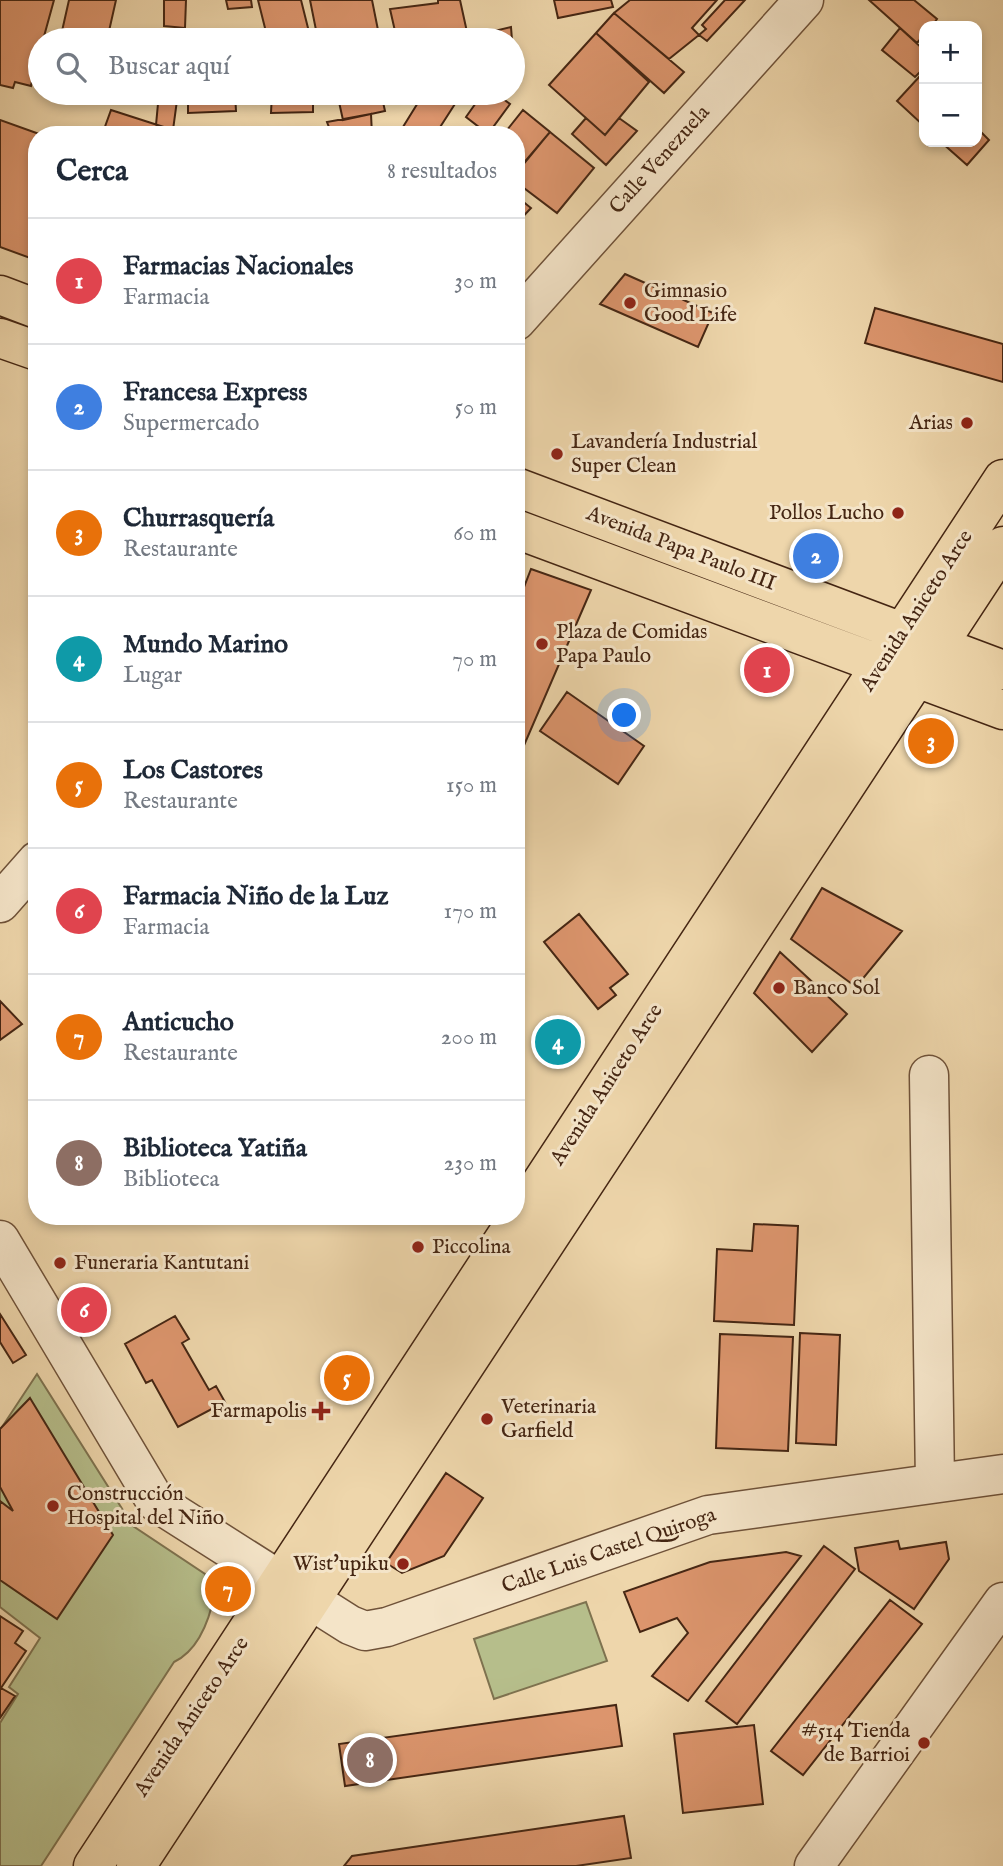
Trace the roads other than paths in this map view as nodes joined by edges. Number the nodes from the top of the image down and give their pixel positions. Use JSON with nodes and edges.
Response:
{"nodes":[{"id":1,"x":804,"y":0,"type":"edge"},
{"id":2,"x":0,"y":295,"type":"edge"},
{"id":3,"x":28,"y":306,"type":"edge"},
{"id":4,"x":525,"y":311,"type":"edge"},
{"id":5,"x":0,"y":338,"type":"edge"},
{"id":6,"x":28,"y":348,"type":"edge"},
{"id":7,"x":1003,"y":478,"type":"edge"},
{"id":8,"x":525,"y":490,"type":"edge"},
{"id":9,"x":525,"y":532,"type":"edge"},
{"id":10,"x":1003,"y":546,"type":"edge"},
{"id":11,"x":902,"y":632,"type":"junction"},
{"id":12,"x":938,"y":646,"type":"junction"},
{"id":13,"x":1003,"y":670,"type":"edge"},
{"id":14,"x":899,"y":671,"type":"junction"},
{"id":15,"x":1003,"y":710,"type":"edge"},
{"id":16,"x":28,"y":871,"type":"edge"},
{"id":17,"x":0,"y":903,"type":"edge"},
{"id":18,"x":929,"y":1075,"type":"dead end"},
{"id":19,"x":0,"y":1240,"type":"edge"},
{"id":20,"x":1003,"y":1474,"type":"edge"},
{"id":21,"x":935,"y":1483,"type":"junction"},
{"id":22,"x":297,"y":1591,"type":"junction"},
{"id":23,"x":1003,"y":1602,"type":"edge"},
{"id":24,"x":826,"y":1864,"type":"edge"},
{"id":25,"x":93,"y":1866,"type":"edge"},
{"id":26,"x":136,"y":1866,"type":"edge"}],
"edges":[{"from":1,"to":4,"type":"street","name":"Calle Venezuela"},
{"from":2,"to":3,"type":"main road"},
{"from":5,"to":6,"type":"main road"},
{"from":7,"to":11,"type":"main road","name":"Avenida Aniceto Arce"},
{"from":8,"to":11,"type":"main road","name":"Avenida Papa Paulo III"},
{"from":9,"to":14,"type":"main road","name":"Avenida Papa Paulo III"},
{"from":10,"to":12,"type":"main road","name":"Avenida Aniceto Arce"},
{"from":11,"to":12,"type":"main road","name":"Avenida Papa Paulo III"},
{"from":11,"to":14,"type":"main road","name":"Avenida Aniceto Arce"},
{"from":12,"to":13,"type":"main road","name":"Avenida Papa Paulo III"},
{"from":12,"to":14,"type":"main road","name":"Avenida Aniceto Arce"},
{"from":14,"to":15,"type":"main road","name":"Avenida Papa Paulo III"},
{"from":14,"to":22,"type":"main road","name":"Avenida Aniceto Arce"},
{"from":16,"to":17,"type":"street"},
{"from":18,"to":21,"type":"street"},
{"from":19,"to":22,"type":"street","name":"Calle Luis Castel Quiroga"},
{"from":20,"to":21,"type":"street","name":"Calle Luis Castel Quiroga"},
{"from":21,"to":22,"type":"street","name":"Calle Luis Castel Quiroga"},
{"from":22,"to":25,"type":"main road","name":"Avenida Aniceto Arce"},
{"from":22,"to":26,"type":"main road","name":"Avenida Aniceto Arce"},
{"from":23,"to":24,"type":"street"}]}
